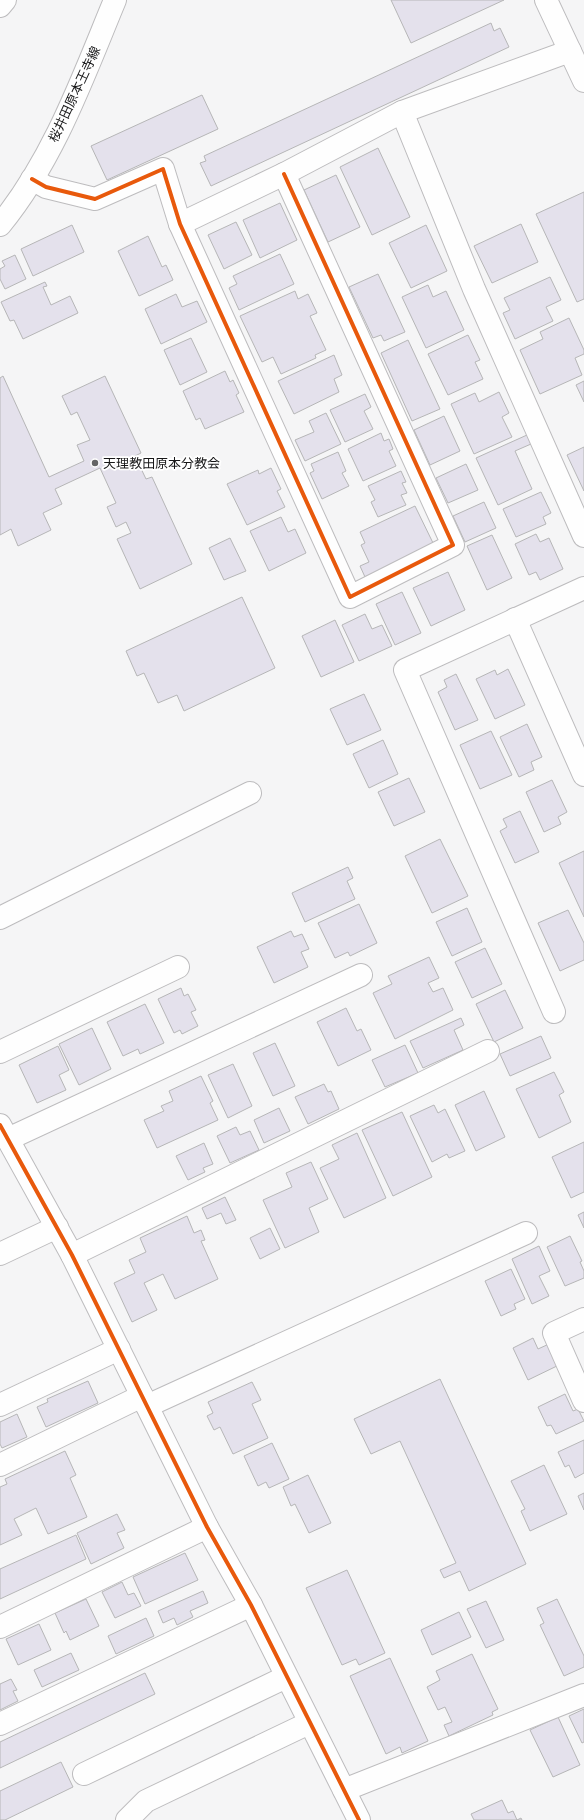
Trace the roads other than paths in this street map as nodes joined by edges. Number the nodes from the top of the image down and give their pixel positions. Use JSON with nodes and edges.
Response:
{"nodes":[{"id":1,"x":5,"y":0,"type":"edge"},
{"id":2,"x":115,"y":0,"type":"edge"},
{"id":3,"x":546,"y":0,"type":"edge"},
{"id":4,"x":0,"y":6,"type":"edge"},
{"id":5,"x":570,"y":51,"type":"junction"},
{"id":6,"x":584,"y":81,"type":"edge"},
{"id":7,"x":402,"y":112,"type":"junction"},
{"id":8,"x":284,"y":174,"type":"junction"},
{"id":9,"x":32,"y":179,"type":"junction"},
{"id":10,"x":180,"y":224,"type":"junction"},
{"id":11,"x":0,"y":225,"type":"edge"},
{"id":12,"x":584,"y":536,"type":"edge"},
{"id":13,"x":584,"y":588,"type":"edge"},
{"id":14,"x":516,"y":619,"type":"junction"},
{"id":15,"x":584,"y":775,"type":"edge"},
{"id":16,"x":250,"y":793,"type":"dead end"},
{"id":17,"x":0,"y":918,"type":"edge"},
{"id":18,"x":178,"y":968,"type":"dead end"},
{"id":19,"x":361,"y":975,"type":"dead end"},
{"id":20,"x":554,"y":1012,"type":"dead end"},
{"id":21,"x":488,"y":1051,"type":"dead end"},
{"id":22,"x":0,"y":1052,"type":"edge"},
{"id":23,"x":4,"y":1132,"type":"edge"},
{"id":24,"x":57,"y":1227,"type":"junction"},
{"id":25,"x":526,"y":1233,"type":"dead end"},
{"id":26,"x":0,"y":1254,"type":"edge"},
{"id":27,"x":72,"y":1255,"type":"junction"},
{"id":28,"x":584,"y":1319,"type":"edge"},
{"id":29,"x":119,"y":1349,"type":"junction"},
{"id":30,"x":144,"y":1401,"type":"junction"},
{"id":31,"x":584,"y":1401,"type":"edge"},
{"id":32,"x":0,"y":1405,"type":"edge"},
{"id":33,"x":0,"y":1466,"type":"edge"},
{"id":34,"x":207,"y":1527,"type":"junction"},
{"id":35,"x":251,"y":1605,"type":"junction"},
{"id":36,"x":0,"y":1627,"type":"edge"},
{"id":37,"x":286,"y":1677,"type":"junction"},
{"id":38,"x":584,"y":1695,"type":"edge"},
{"id":39,"x":309,"y":1722,"type":"junction"},
{"id":40,"x":0,"y":1724,"type":"edge"},
{"id":41,"x":84,"y":1774,"type":"dead end"},
{"id":42,"x":344,"y":1790,"type":"junction"},
{"id":43,"x":127,"y":1820,"type":"edge"},
{"id":44,"x":359,"y":1820,"type":"edge"}],
"edges":[{"from":1,"to":4,"type":"street"},
{"from":2,"to":9,"type":"street","name":"桜井田原本王寺線"},
{"from":3,"to":5,"type":"street"},
{"from":5,"to":6,"type":"street"},
{"from":5,"to":7,"type":"street"},
{"from":7,"to":8,"type":"street"},
{"from":7,"to":12,"type":"street"},
{"from":8,"to":10,"type":"street"},
{"from":8,"to":10,"type":"street"},
{"from":9,"to":10,"type":"street"},
{"from":9,"to":11,"type":"street","name":"桜井田原本王寺線"},
{"from":13,"to":14,"type":"street"},
{"from":14,"to":15,"type":"street"},
{"from":14,"to":20,"type":"street"},
{"from":16,"to":17,"type":"street"},
{"from":18,"to":22,"type":"street"},
{"from":19,"to":23,"type":"street"},
{"from":21,"to":27,"type":"street"},
{"from":23,"to":24,"type":"street"},
{"from":24,"to":26,"type":"street"},
{"from":24,"to":27,"type":"street"},
{"from":25,"to":30,"type":"street"},
{"from":27,"to":29,"type":"street"},
{"from":28,"to":31,"type":"street"},
{"from":29,"to":30,"type":"street"},
{"from":29,"to":32,"type":"street"},
{"from":30,"to":33,"type":"street"},
{"from":30,"to":34,"type":"street"},
{"from":34,"to":35,"type":"street"},
{"from":34,"to":36,"type":"street"},
{"from":35,"to":37,"type":"street"},
{"from":35,"to":40,"type":"street"},
{"from":37,"to":39,"type":"street"},
{"from":37,"to":41,"type":"street"},
{"from":38,"to":42,"type":"street"},
{"from":39,"to":42,"type":"street"},
{"from":39,"to":43,"type":"street"},
{"from":42,"to":44,"type":"street"}]}
